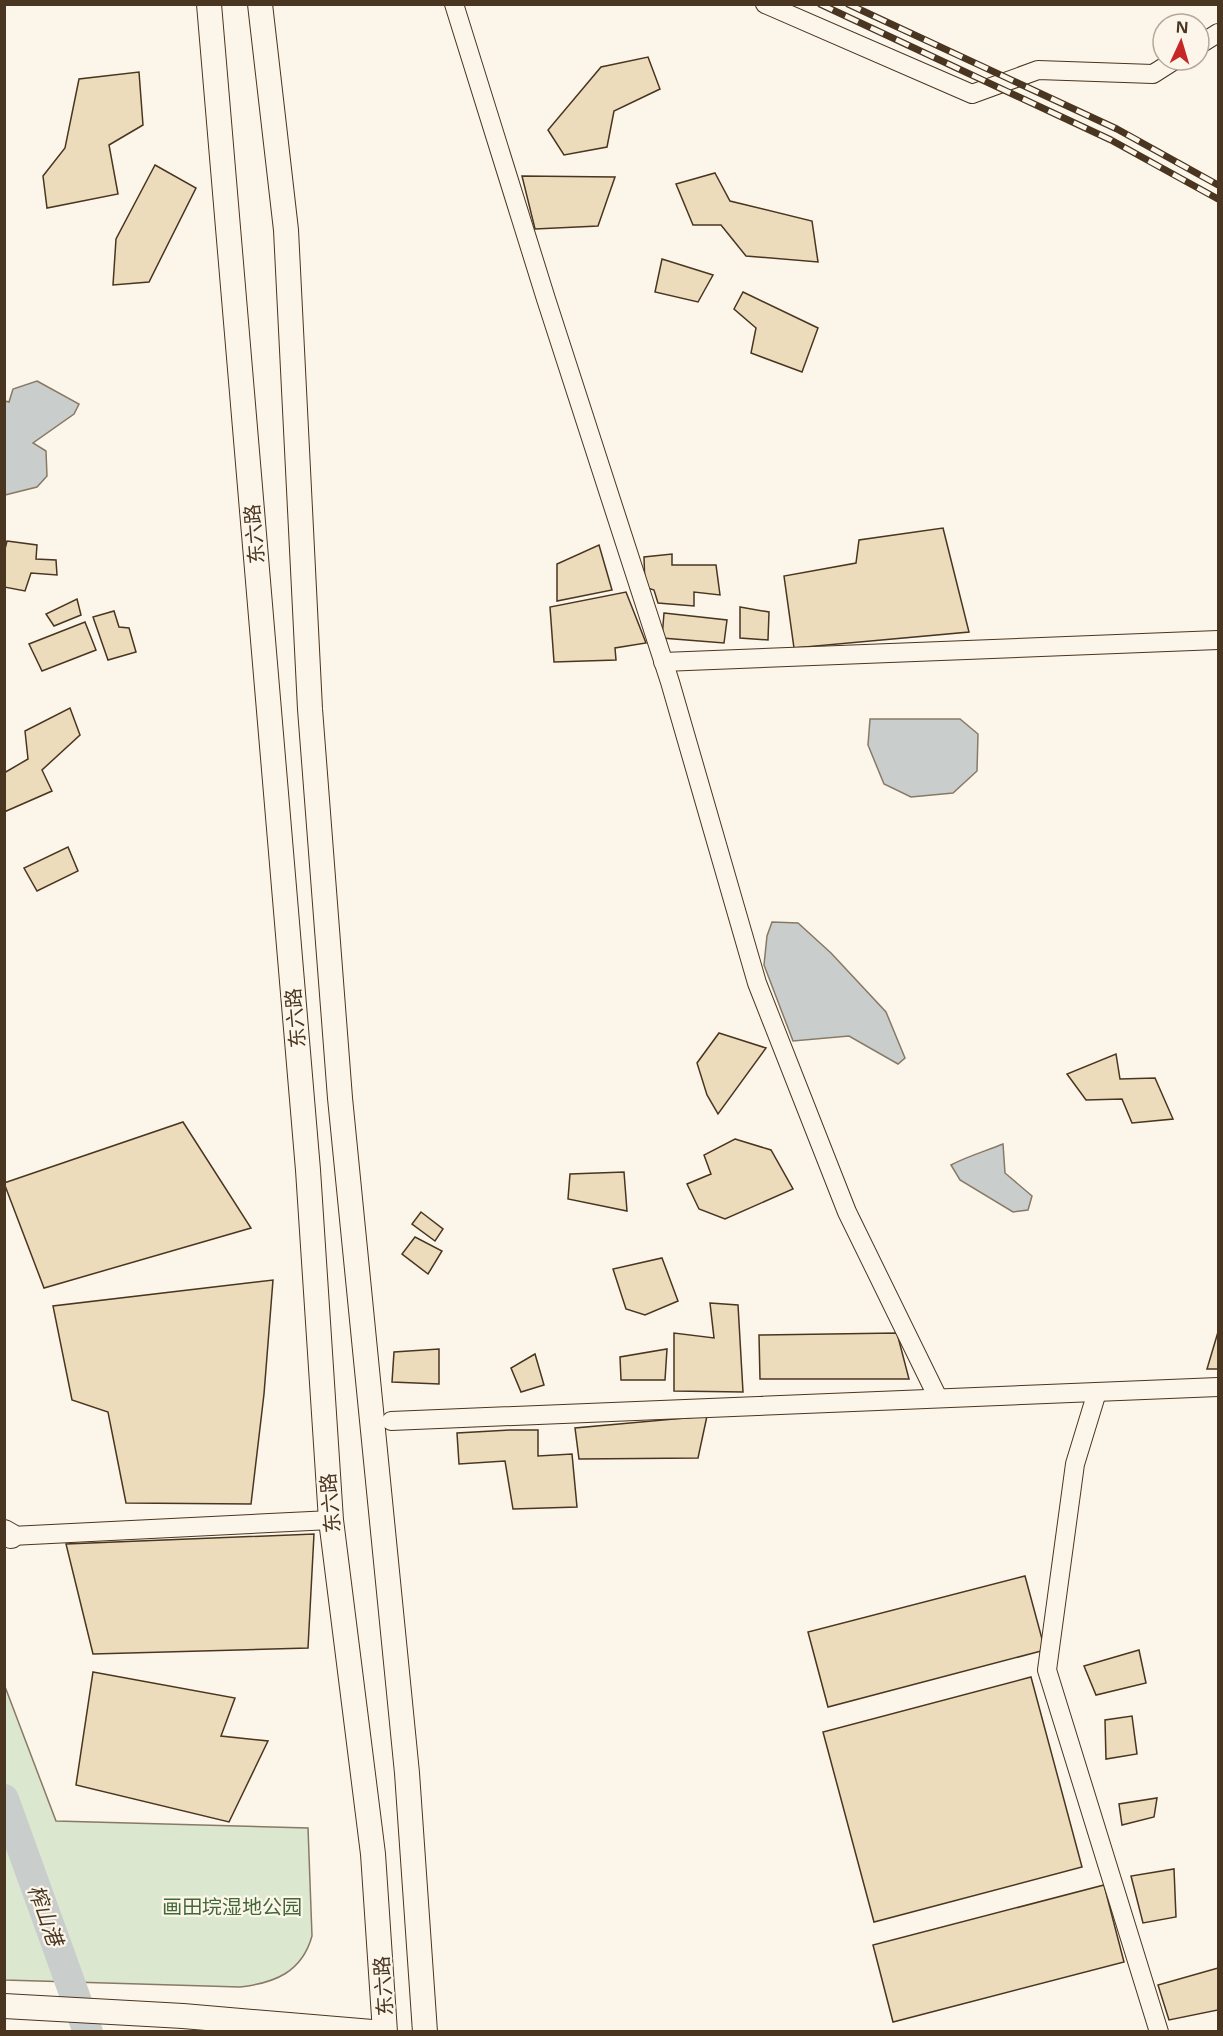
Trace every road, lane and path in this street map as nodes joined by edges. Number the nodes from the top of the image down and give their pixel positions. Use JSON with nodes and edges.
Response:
{"nodes":[{"id":1,"x":209,"y":4,"type":"edge"},
{"id":2,"x":260,"y":4,"type":"edge"},
{"id":3,"x":454,"y":4,"type":"edge"},
{"id":4,"x":765,"y":4,"type":"edge"},
{"id":5,"x":1156,"y":72,"type":"edge"},
{"id":6,"x":1218,"y":640,"type":"edge"},
{"id":7,"x":663,"y":662,"type":"junction"},
{"id":8,"x":1218,"y":1387,"type":"edge"},
{"id":9,"x":1097,"y":1392,"type":"junction"},
{"id":10,"x":938,"y":1398,"type":"junction"},
{"id":11,"x":392,"y":1421,"type":"dead end"},
{"id":12,"x":331,"y":1520,"type":"junction"},
{"id":13,"x":7,"y":1534,"type":"edge"},
{"id":14,"x":4,"y":2006,"type":"edge"},
{"id":15,"x":372,"y":2031,"type":"edge"},
{"id":16,"x":385,"y":2031,"type":"edge"},
{"id":17,"x":425,"y":2031,"type":"edge"},
{"id":18,"x":1159,"y":2031,"type":"edge"}],
"edges":[{"from":1,"to":12,"type":"main road","name":"东六路"},
{"from":2,"to":17,"type":"main road","name":"东六路"},
{"from":3,"to":7,"type":"street"},
{"from":4,"to":5,"type":"street"},
{"from":6,"to":7,"type":"street"},
{"from":7,"to":10,"type":"street"},
{"from":8,"to":9,"type":"street"},
{"from":9,"to":10,"type":"street"},
{"from":9,"to":18,"type":"street"},
{"from":10,"to":11,"type":"street"},
{"from":12,"to":13,"type":"street"},
{"from":12,"to":16,"type":"main road","name":"东六路"},
{"from":14,"to":15,"type":"main road"}]}
